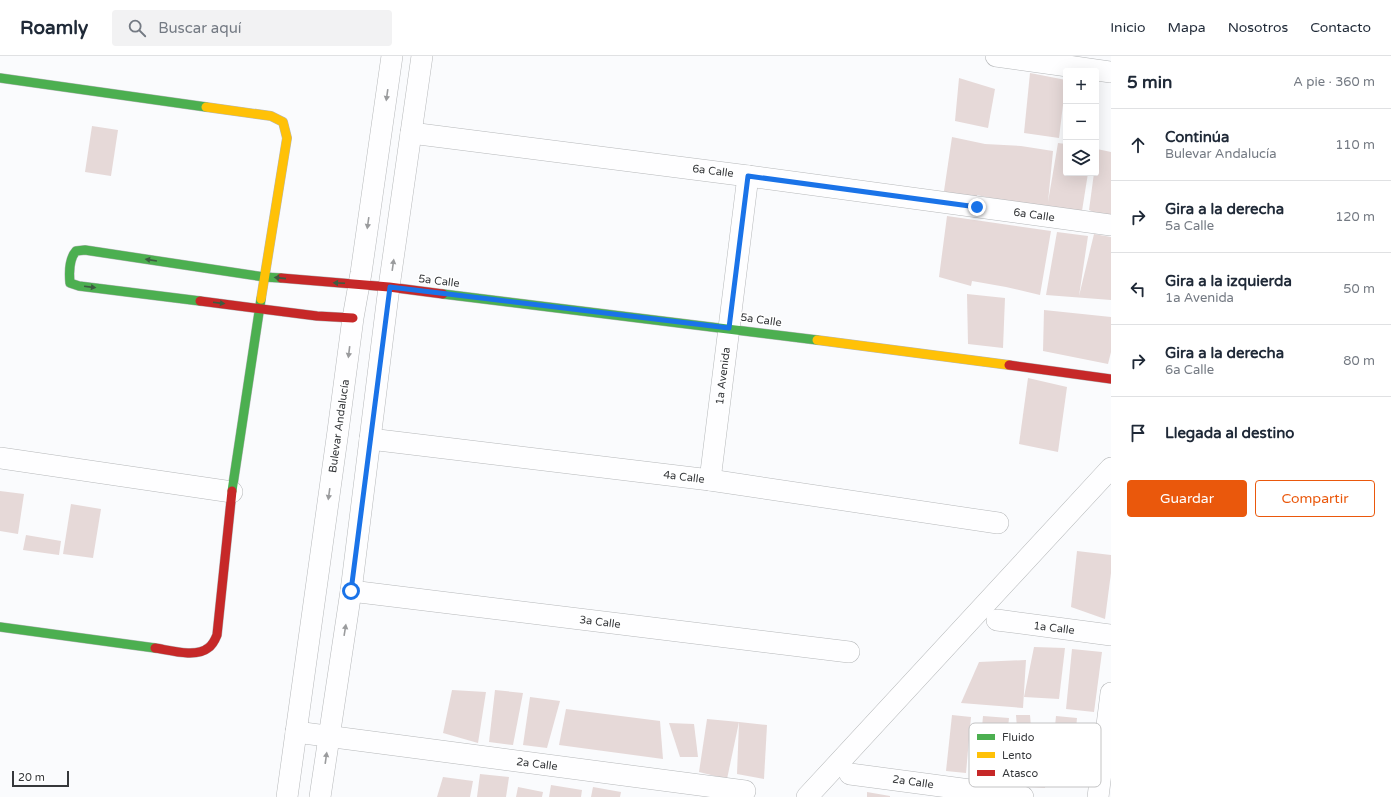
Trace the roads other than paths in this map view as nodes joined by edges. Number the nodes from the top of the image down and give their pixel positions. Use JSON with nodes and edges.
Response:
{"nodes":[{"id":1,"x":392,"y":56,"type":"edge"},
{"id":2,"x":422,"y":56,"type":"edge"},
{"id":3,"x":996,"y":56,"type":"edge"},
{"id":4,"x":1111,"y":72,"type":"edge"},
{"id":5,"x":0,"y":78,"type":"edge"},
{"id":6,"x":411,"y":132,"type":"junction"},
{"id":7,"x":748,"y":176,"type":"junction"},
{"id":8,"x":1111,"y":225,"type":"edge"},
{"id":9,"x":264,"y":277,"type":"junction"},
{"id":10,"x":359,"y":284,"type":"junction"},
{"id":11,"x":390,"y":287,"type":"junction"},
{"id":12,"x":260,"y":308,"type":"junction"},
{"id":13,"x":353,"y":318,"type":"junction"},
{"id":14,"x":729,"y":328,"type":"junction"},
{"id":15,"x":1111,"y":379,"type":"edge"},
{"id":16,"x":370,"y":438,"type":"junction"},
{"id":17,"x":0,"y":458,"type":"edge"},
{"id":18,"x":1111,"y":468,"type":"edge"},
{"id":19,"x":710,"y":480,"type":"junction"},
{"id":20,"x":232,"y":492,"type":"junction"},
{"id":21,"x":998,"y":523,"type":"dead end"},
{"id":22,"x":351,"y":591,"type":"junction"},
{"id":23,"x":997,"y":620,"type":"dead end"},
{"id":24,"x":0,"y":627,"type":"edge"},
{"id":25,"x":1111,"y":635,"type":"edge"},
{"id":26,"x":848,"y":652,"type":"dead end"},
{"id":27,"x":1111,"y":694,"type":"edge"},
{"id":28,"x":296,"y":732,"type":"junction"},
{"id":29,"x":329,"y":737,"type":"junction"},
{"id":30,"x":1101,"y":773,"type":"edge"},
{"id":31,"x":850,"y":774,"type":"dead end"},
{"id":32,"x":1099,"y":787,"type":"edge"},
{"id":33,"x":744,"y":791,"type":"dead end"},
{"id":34,"x":287,"y":797,"type":"edge"},
{"id":35,"x":320,"y":797,"type":"edge"},
{"id":36,"x":807,"y":797,"type":"edge"},
{"id":37,"x":1023,"y":797,"type":"edge"},
{"id":38,"x":1098,"y":797,"type":"edge"}],
"edges":[{"from":1,"to":10,"type":"street","name":"Bulevar Andalucía","one_way":true},
{"from":2,"to":6,"type":"street"},
{"from":3,"to":4,"type":"street"},
{"from":5,"to":9,"type":"street"},
{"from":6,"to":7,"type":"street","name":"6a Calle"},
{"from":11,"to":6,"type":"street","one_way":true},
{"from":7,"to":8,"type":"street","name":"6a Calle"},
{"from":7,"to":14,"type":"street","name":"1a Avenida"},
{"from":10,"to":9,"type":"street","name":"5a Calle","one_way":true},
{"from":9,"to":12,"type":"street"},
{"from":9,"to":12,"type":"street","name":"5a Calle","one_way":true},
{"from":10,"to":11,"type":"street","name":"5a Calle"},
{"from":10,"to":13,"type":"street","name":"Bulevar Andalucía"},
{"from":11,"to":14,"type":"street","name":"5a Calle"},
{"from":11,"to":16,"type":"street"},
{"from":12,"to":13,"type":"street"},
{"from":12,"to":20,"type":"street"},
{"from":13,"to":28,"type":"street","name":"Bulevar Andalucía","one_way":true},
{"from":14,"to":15,"type":"street","name":"5a Calle"},
{"from":14,"to":19,"type":"street","name":"1a Avenida"},
{"from":16,"to":19,"type":"street","name":"4a Calle"},
{"from":16,"to":22,"type":"street"},
{"from":17,"to":20,"type":"street"},
{"from":18,"to":36,"type":"street"},
{"from":19,"to":21,"type":"street","name":"4a Calle"},
{"from":20,"to":24,"type":"street"},
{"from":22,"to":26,"type":"street","name":"3a Calle"},
{"from":29,"to":22,"type":"street","one_way":true},
{"from":23,"to":25,"type":"street","name":"1a Calle"},
{"from":27,"to":30,"type":"street"},
{"from":28,"to":29,"type":"street","name":"2a Calle"},
{"from":28,"to":34,"type":"street","name":"Bulevar Andalucía"},
{"from":29,"to":33,"type":"street","name":"2a Calle"},
{"from":35,"to":29,"type":"street","one_way":true},
{"from":31,"to":37,"type":"street","name":"2a Calle"},
{"from":32,"to":38,"type":"street"}]}
